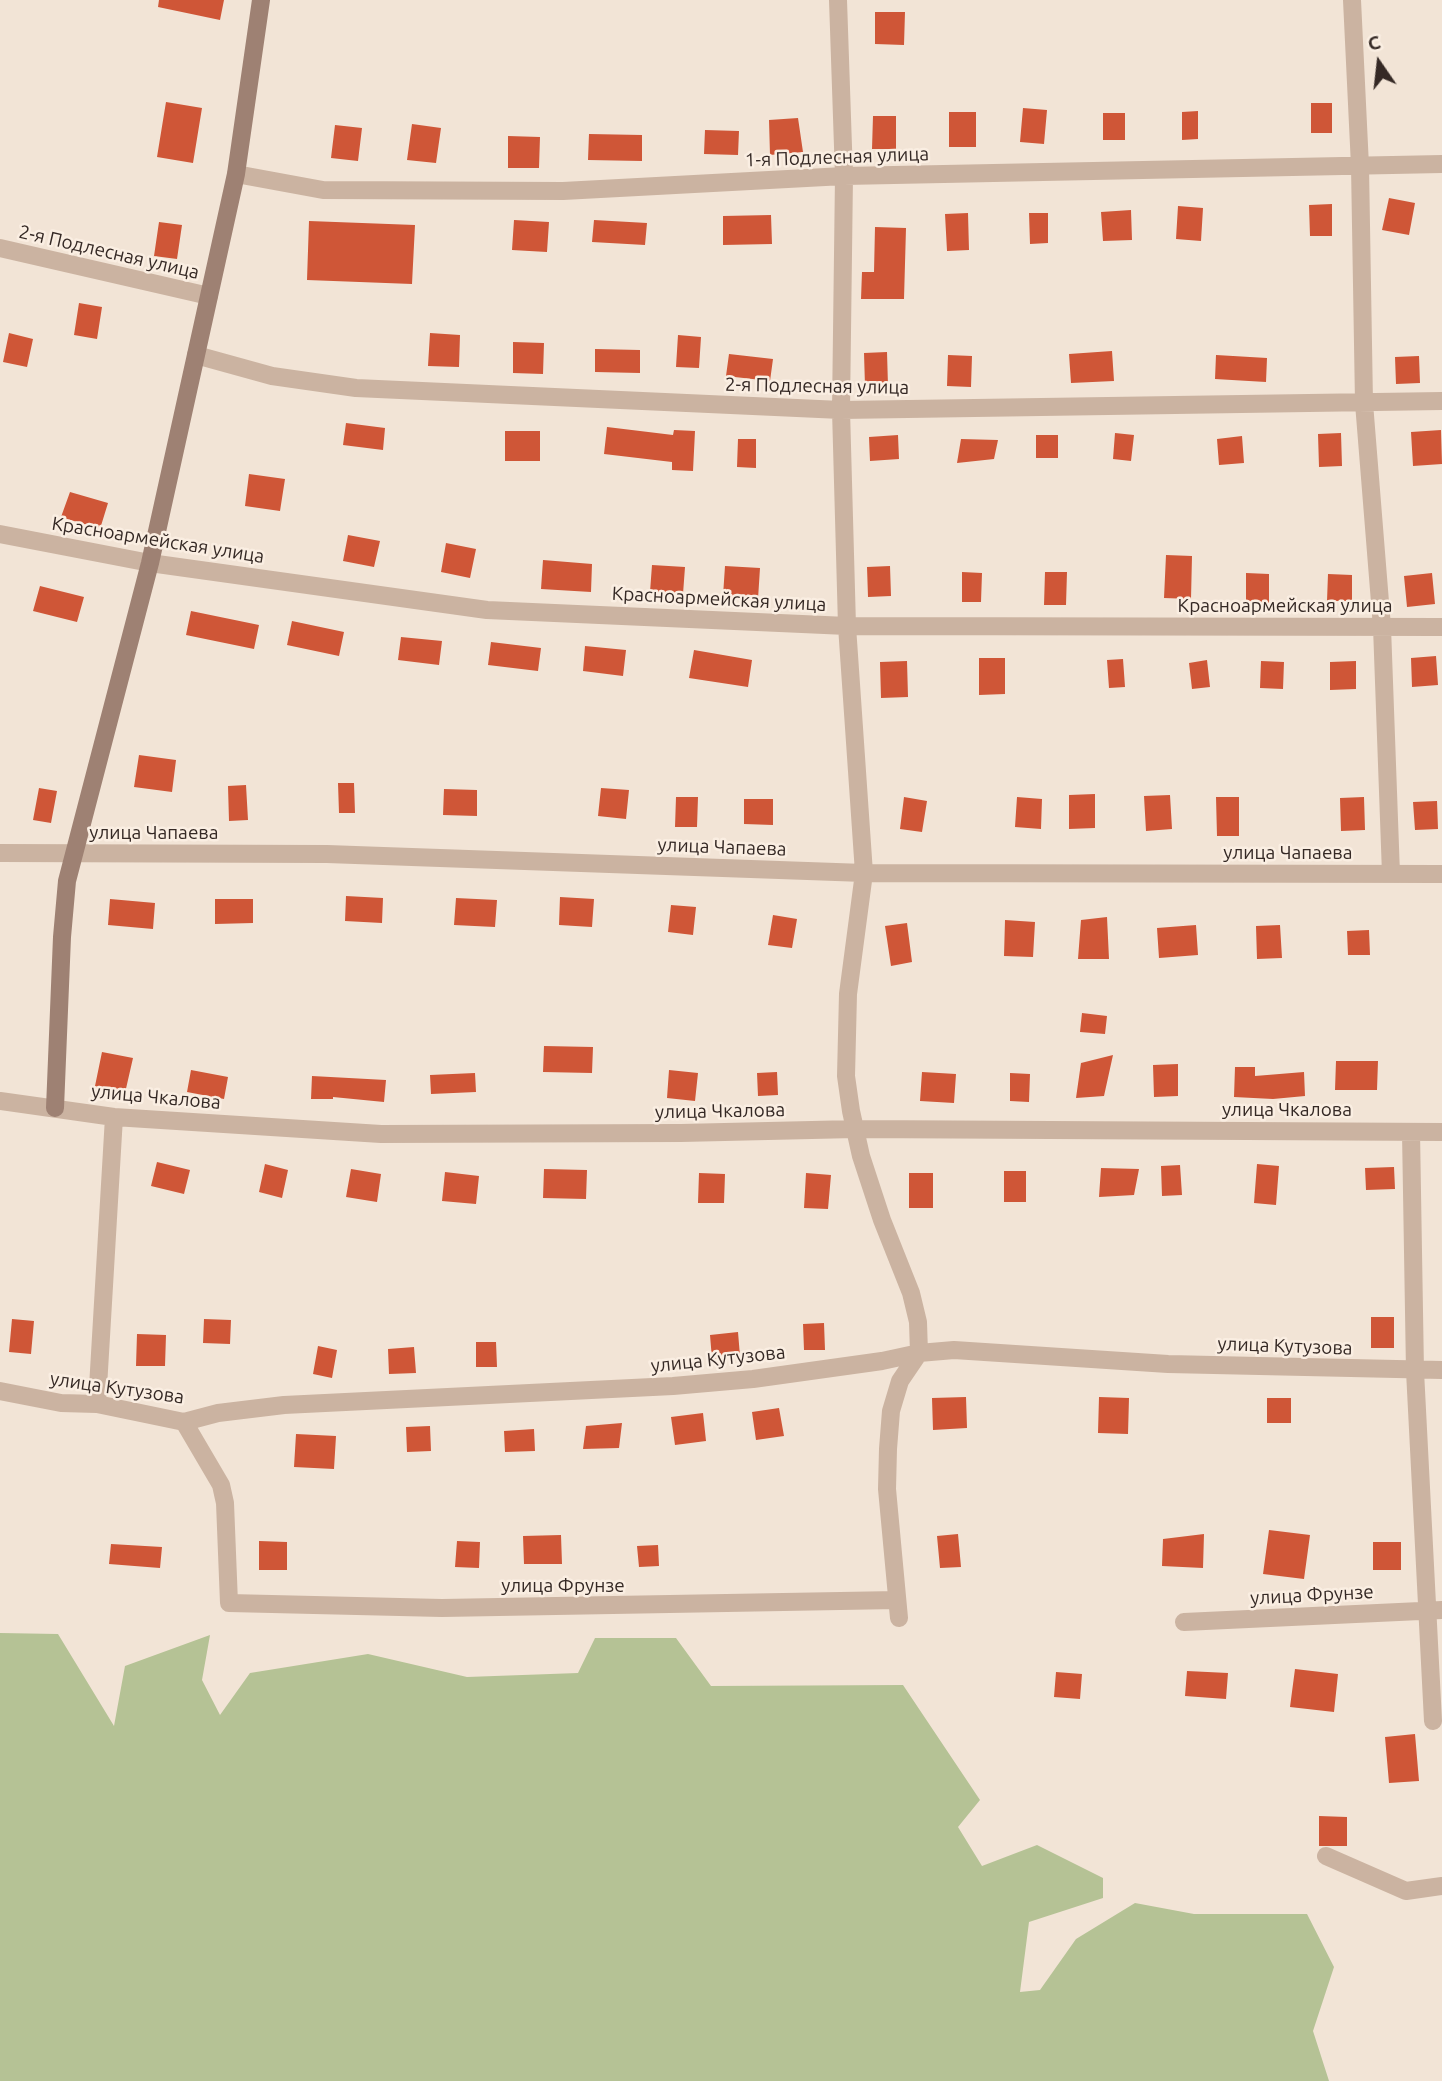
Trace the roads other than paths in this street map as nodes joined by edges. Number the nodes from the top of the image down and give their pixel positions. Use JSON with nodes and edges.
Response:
{"nodes":[{"id":1,"x":261,"y":0,"type":"edge"},
{"id":2,"x":838,"y":0,"type":"edge"},
{"id":3,"x":1352,"y":0,"type":"edge"},
{"id":4,"x":1442,"y":164,"type":"edge"},
{"id":5,"x":1360,"y":166,"type":"junction"},
{"id":6,"x":236,"y":174,"type":"junction"},
{"id":7,"x":844,"y":176,"type":"junction"},
{"id":8,"x":0,"y":248,"type":"edge"},
{"id":9,"x":209,"y":296,"type":"junction"},
{"id":10,"x":196,"y":355,"type":"junction"},
{"id":11,"x":1442,"y":401,"type":"edge"},
{"id":12,"x":1364,"y":403,"type":"junction"},
{"id":13,"x":841,"y":410,"type":"junction"},
{"id":14,"x":0,"y":534,"type":"edge"},
{"id":15,"x":150,"y":563,"type":"junction"},
{"id":16,"x":847,"y":626,"type":"junction"},
{"id":17,"x":1382,"y":627,"type":"junction"},
{"id":18,"x":1442,"y":627,"type":"edge"},
{"id":19,"x":0,"y":853,"type":"edge"},
{"id":20,"x":74,"y":854,"type":"junction"},
{"id":21,"x":864,"y":873,"type":"junction"},
{"id":22,"x":1391,"y":874,"type":"junction"},
{"id":23,"x":1442,"y":874,"type":"edge"},
{"id":24,"x":0,"y":1101,"type":"edge"},
{"id":25,"x":55,"y":1108,"type":"junction"},
{"id":26,"x":114,"y":1117,"type":"junction"},
{"id":27,"x":855,"y":1129,"type":"junction"},
{"id":28,"x":1411,"y":1132,"type":"junction"},
{"id":29,"x":1442,"y":1132,"type":"edge"},
{"id":30,"x":919,"y":1353,"type":"junction"},
{"id":31,"x":1442,"y":1370,"type":"edge"},
{"id":32,"x":1415,"y":1371,"type":"junction"},
{"id":33,"x":0,"y":1391,"type":"edge"},
{"id":34,"x":97,"y":1404,"type":"junction"},
{"id":35,"x":184,"y":1422,"type":"junction"},
{"id":36,"x":1434,"y":1611,"type":"edge"},
{"id":37,"x":1184,"y":1622,"type":"dead end"},
{"id":38,"x":1433,"y":1721,"type":"dead end"},
{"id":39,"x":1326,"y":1856,"type":"dead end"},
{"id":40,"x":1442,"y":1886,"type":"edge"}],
"edges":[{"from":1,"to":6,"type":"street"},
{"from":2,"to":7,"type":"street"},
{"from":3,"to":5,"type":"street"},
{"from":4,"to":5,"type":"street","name":"1-я Подлесная улица"},
{"from":5,"to":7,"type":"street","name":"1-я Подлесная улица"},
{"from":5,"to":12,"type":"street"},
{"from":6,"to":7,"type":"street","name":"1-я Подлесная улица"},
{"from":6,"to":9,"type":"street"},
{"from":7,"to":13,"type":"street"},
{"from":8,"to":9,"type":"street","name":"2-я Подлесная улица"},
{"from":9,"to":10,"type":"street"},
{"from":10,"to":13,"type":"street","name":"2-я Подлесная улица"},
{"from":10,"to":15,"type":"street"},
{"from":11,"to":12,"type":"street","name":"2-я Подлесная улица"},
{"from":12,"to":13,"type":"street","name":"2-я Подлесная улица"},
{"from":12,"to":17,"type":"street"},
{"from":13,"to":16,"type":"street"},
{"from":14,"to":15,"type":"street","name":"Красноармейская улица"},
{"from":15,"to":16,"type":"street","name":"Красноармейская улица"},
{"from":15,"to":20,"type":"street"},
{"from":16,"to":17,"type":"street","name":"Красноармейская улица"},
{"from":16,"to":21,"type":"street"},
{"from":17,"to":18,"type":"street","name":"Красноармейская улица"},
{"from":17,"to":22,"type":"street"},
{"from":19,"to":20,"type":"street","name":"улица Чапаева"},
{"from":20,"to":21,"type":"street","name":"улица Чапаева"},
{"from":20,"to":25,"type":"street"},
{"from":21,"to":22,"type":"street","name":"улица Чапаева"},
{"from":21,"to":27,"type":"street"},
{"from":22,"to":23,"type":"street","name":"улица Чапаева"},
{"from":24,"to":25,"type":"street","name":"улица Чкалова"},
{"from":25,"to":26,"type":"street","name":"улица Чкалова"},
{"from":26,"to":27,"type":"street","name":"улица Чкалова"},
{"from":26,"to":34,"type":"street"},
{"from":27,"to":28,"type":"street","name":"улица Чкалова"},
{"from":27,"to":30,"type":"street"},
{"from":28,"to":29,"type":"street","name":"улица Чкалова"},
{"from":28,"to":32,"type":"street"},
{"from":30,"to":32,"type":"street","name":"улица Кутузова"},
{"from":30,"to":35,"type":"street","name":"улица Кутузова"},
{"from":30,"to":35,"type":"street","name":"улица Фрунзе"},
{"from":31,"to":32,"type":"street","name":"улица Кутузова"},
{"from":32,"to":36,"type":"street"},
{"from":33,"to":34,"type":"street","name":"улица Кутузова"},
{"from":34,"to":35,"type":"street","name":"улица Кутузова"},
{"from":36,"to":37,"type":"street","name":"улица Фрунзе"},
{"from":36,"to":38,"type":"street"},
{"from":39,"to":40,"type":"street"}]}
